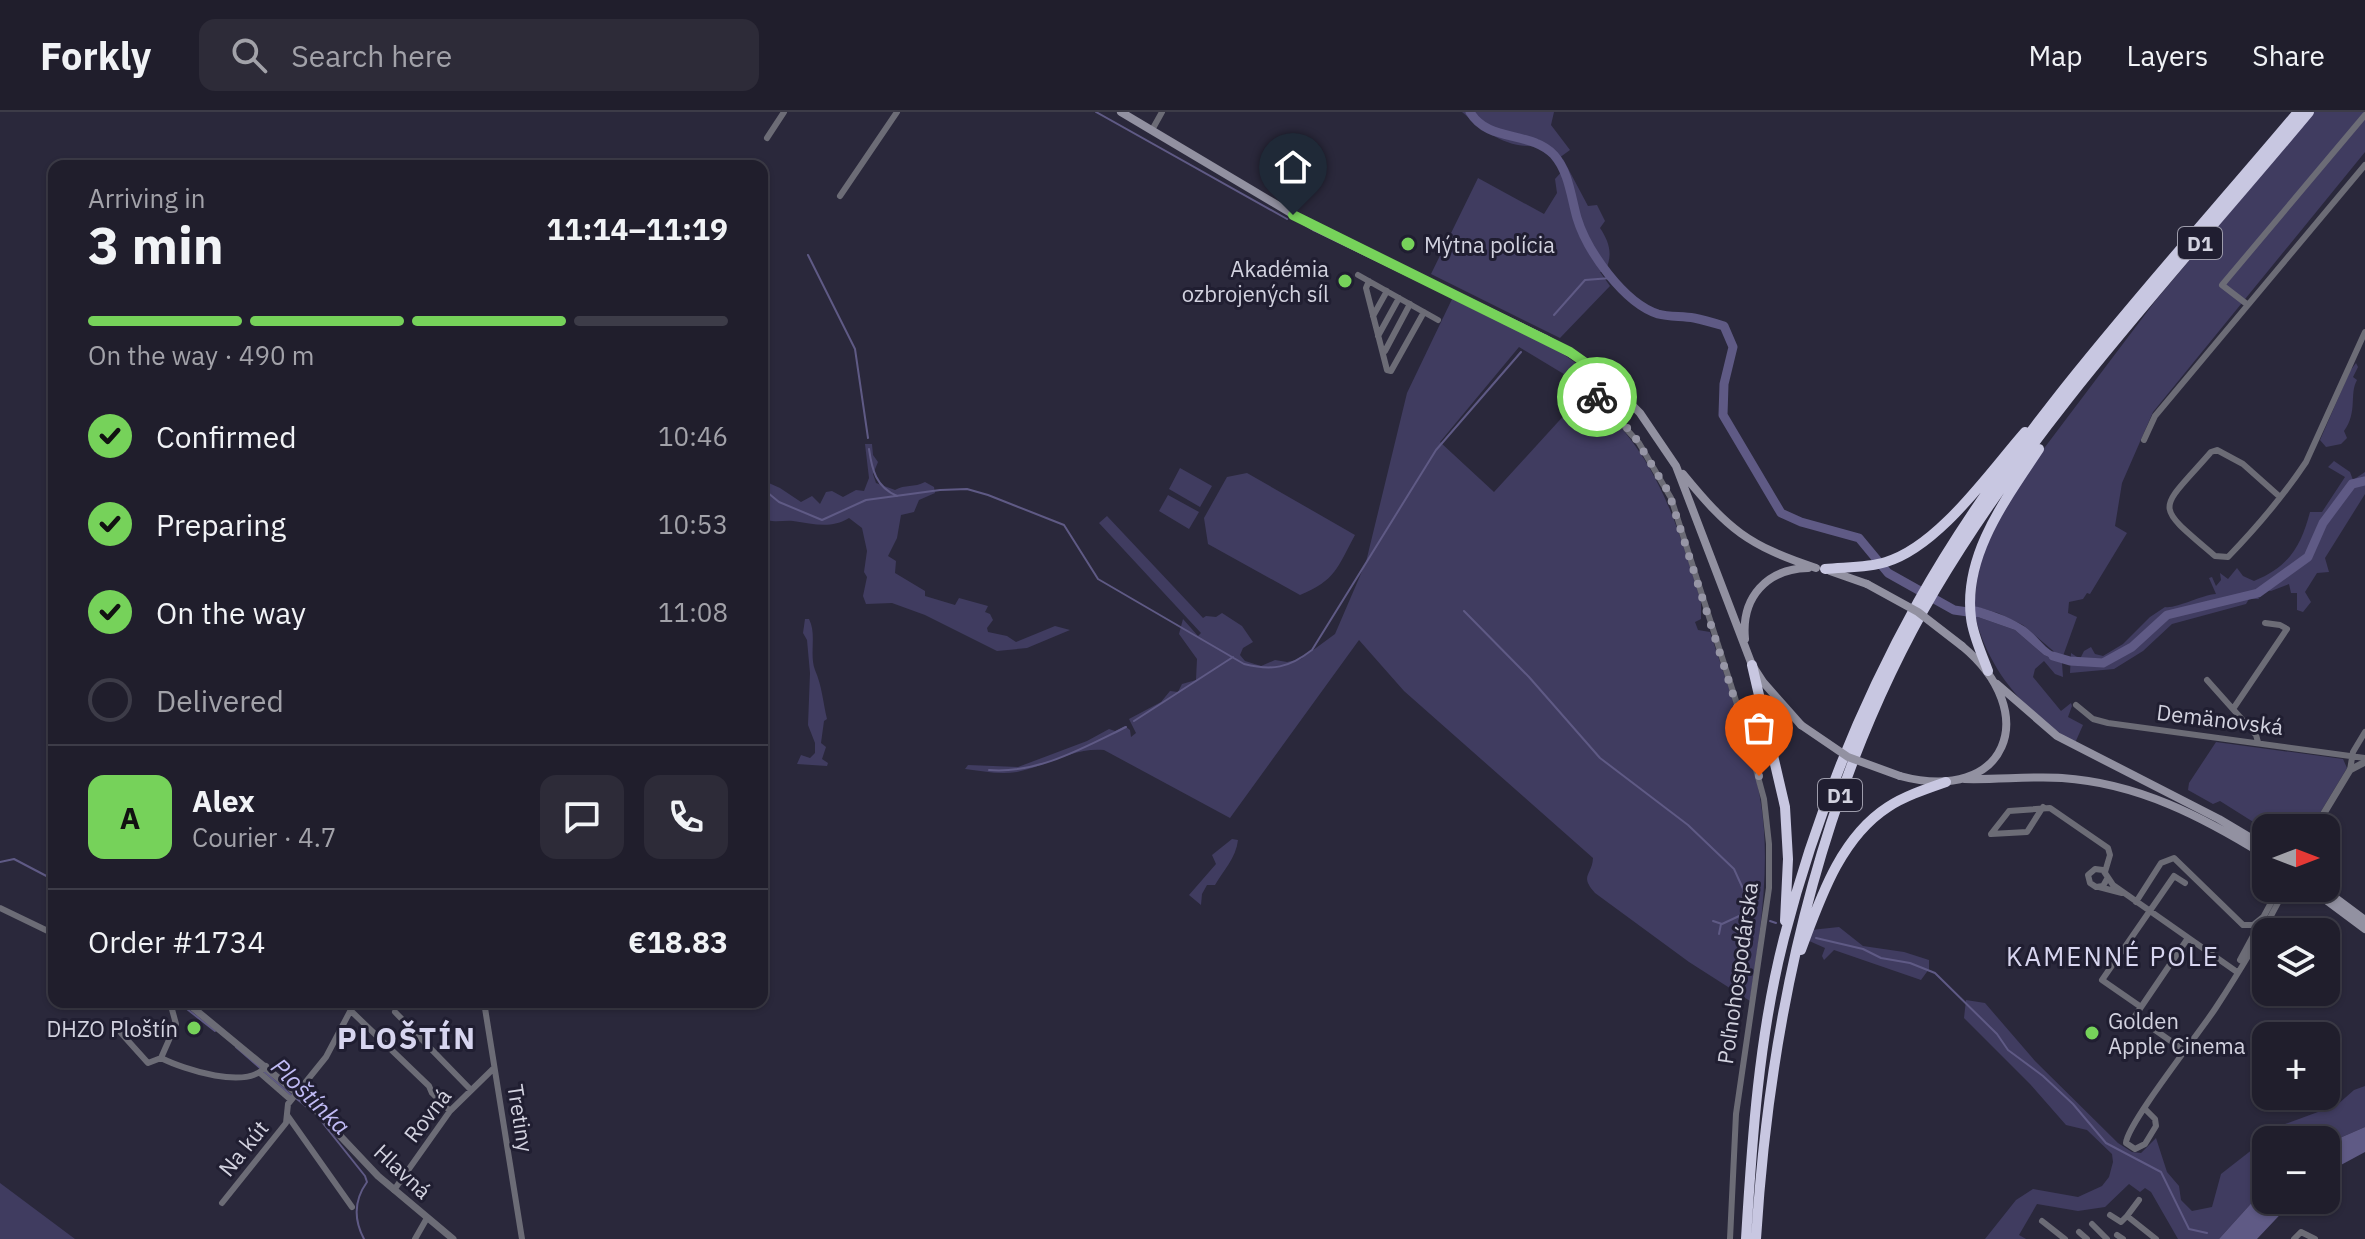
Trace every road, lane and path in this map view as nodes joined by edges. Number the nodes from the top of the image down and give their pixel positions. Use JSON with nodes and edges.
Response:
{"nodes":[{"id":1,"x":771,"y":112,"type":"edge"},
{"id":2,"x":784,"y":112,"type":"edge"},
{"id":3,"x":897,"y":112,"type":"edge"},
{"id":4,"x":1121,"y":112,"type":"edge"},
{"id":5,"x":1162,"y":112,"type":"edge"},
{"id":6,"x":2298,"y":112,"type":"edge"},
{"id":7,"x":2309,"y":112,"type":"edge"},
{"id":8,"x":2365,"y":115,"type":"edge"},
{"id":9,"x":780,"y":119,"type":"junction"},
{"id":10,"x":1152,"y":130,"type":"junction"},
{"id":11,"x":767,"y":138,"type":"dead end"},
{"id":12,"x":2365,"y":165,"type":"edge"},
{"id":13,"x":840,"y":196,"type":"dead end"},
{"id":14,"x":1358,"y":275,"type":"dead end"},
{"id":15,"x":1369,"y":281,"type":"junction"},
{"id":16,"x":1387,"y":291,"type":"junction"},
{"id":17,"x":1399,"y":298,"type":"junction"},
{"id":18,"x":1410,"y":304,"type":"junction"},
{"id":19,"x":2248,"y":305,"type":"junction"},
{"id":20,"x":1424,"y":312,"type":"junction"},
{"id":21,"x":1373,"y":316,"type":"junction"},
{"id":22,"x":1438,"y":320,"type":"dead end"},
{"id":23,"x":2365,"y":332,"type":"edge"},
{"id":24,"x":1378,"y":336,"type":"junction"},
{"id":25,"x":1383,"y":351,"type":"junction"},
{"id":26,"x":1398,"y":358,"type":"junction"},
{"id":27,"x":1594,"y":369,"type":"junction"},
{"id":28,"x":2089,"y":374,"type":"junction"},
{"id":29,"x":2048,"y":412,"type":"junction"},
{"id":30,"x":2144,"y":440,"type":"dead end"},
{"id":31,"x":1676,"y":466,"type":"junction"},
{"id":32,"x":2280,"y":497,"type":"junction"},
{"id":33,"x":1820,"y":568,"type":"junction"},
{"id":34,"x":1932,"y":587,"type":"junction"},
{"id":35,"x":1922,"y":603,"type":"junction"},
{"id":36,"x":2265,"y":623,"type":"dead end"},
{"id":37,"x":1745,"y":644,"type":"junction"},
{"id":38,"x":1752,"y":665,"type":"junction"},
{"id":39,"x":1988,"y":671,"type":"junction"},
{"id":40,"x":2207,"y":680,"type":"dead end"},
{"id":41,"x":1997,"y":684,"type":"junction"},
{"id":42,"x":2076,"y":705,"type":"dead end"},
{"id":43,"x":2233,"y":709,"type":"junction"},
{"id":44,"x":2365,"y":732,"type":"edge"},
{"id":45,"x":2258,"y":742,"type":"junction"},
{"id":46,"x":2352,"y":755,"type":"junction"},
{"id":47,"x":2365,"y":760,"type":"edge"},
{"id":48,"x":2350,"y":770,"type":"junction"},
{"id":49,"x":1964,"y":779,"type":"junction"},
{"id":50,"x":1946,"y":782,"type":"junction"},
{"id":51,"x":2173,"y":800,"type":"junction"},
{"id":52,"x":2043,"y":807,"type":"junction"},
{"id":53,"x":2323,"y":814,"type":"edge"},
{"id":54,"x":2217,"y":823,"type":"junction"},
{"id":55,"x":2252,"y":840,"type":"edge"},
{"id":56,"x":2252,"y":847,"type":"edge"},
{"id":57,"x":2104,"y":873,"type":"junction"},
{"id":58,"x":2185,"y":883,"type":"dead end"},
{"id":59,"x":2099,"y":887,"type":"junction"},
{"id":60,"x":2125,"y":894,"type":"junction"},
{"id":61,"x":2340,"y":901,"type":"edge"},
{"id":62,"x":2136,"y":902,"type":"junction"},
{"id":63,"x":2275,"y":902,"type":"edge"},
{"id":64,"x":2278,"y":902,"type":"edge"},
{"id":65,"x":2329,"y":902,"type":"edge"},
{"id":66,"x":0,"y":908,"type":"edge"},
{"id":67,"x":2150,"y":912,"type":"junction"},
{"id":68,"x":2263,"y":917,"type":"junction"},
{"id":69,"x":2365,"y":920,"type":"edge"},
{"id":70,"x":2365,"y":929,"type":"edge"},
{"id":71,"x":48,"y":931,"type":"edge"},
{"id":72,"x":2188,"y":938,"type":"junction"},
{"id":73,"x":1784,"y":939,"type":"junction"},
{"id":74,"x":2237,"y":972,"type":"junction"},
{"id":75,"x":1785,"y":996,"type":"junction"},
{"id":76,"x":2141,"y":1007,"type":"junction"},
{"id":77,"x":171,"y":1008,"type":"edge"},
{"id":78,"x":193,"y":1008,"type":"edge"},
{"id":79,"x":352,"y":1008,"type":"edge"},
{"id":80,"x":485,"y":1008,"type":"edge"},
{"id":81,"x":351,"y":1011,"type":"junction"},
{"id":82,"x":395,"y":1012,"type":"dead end"},
{"id":83,"x":121,"y":1033,"type":"dead end"},
{"id":84,"x":2185,"y":1051,"type":"junction"},
{"id":85,"x":161,"y":1058,"type":"junction"},
{"id":86,"x":494,"y":1068,"type":"junction"},
{"id":87,"x":263,"y":1070,"type":"junction"},
{"id":88,"x":470,"y":1089,"type":"junction"},
{"id":89,"x":293,"y":1094,"type":"junction"},
{"id":90,"x":2145,"y":1109,"type":"junction"},
{"id":91,"x":450,"y":1111,"type":"junction"},
{"id":92,"x":287,"y":1115,"type":"junction"},
{"id":93,"x":394,"y":1190,"type":"junction"},
{"id":94,"x":2139,"y":1200,"type":"dead end"},
{"id":95,"x":222,"y":1203,"type":"dead end"},
{"id":96,"x":352,"y":1207,"type":"dead end"},
{"id":97,"x":2110,"y":1215,"type":"dead end"},
{"id":98,"x":2127,"y":1216,"type":"junction"},
{"id":99,"x":427,"y":1218,"type":"junction"},
{"id":100,"x":2042,"y":1221,"type":"dead end"},
{"id":101,"x":2092,"y":1224,"type":"dead end"},
{"id":102,"x":2079,"y":1232,"type":"dead end"},
{"id":103,"x":415,"y":1239,"type":"edge"},
{"id":104,"x":453,"y":1239,"type":"edge"},
{"id":105,"x":522,"y":1239,"type":"edge"},
{"id":106,"x":1730,"y":1239,"type":"edge"},
{"id":107,"x":1746,"y":1239,"type":"edge"},
{"id":108,"x":1756,"y":1239,"type":"edge"},
{"id":109,"x":2067,"y":1239,"type":"edge"},
{"id":110,"x":2087,"y":1239,"type":"edge"},
{"id":111,"x":2107,"y":1239,"type":"edge"},
{"id":112,"x":2156,"y":1239,"type":"edge"},
{"id":113,"x":2294,"y":1239,"type":"edge"},
{"id":114,"x":2315,"y":1239,"type":"edge"}],
"edges":[{"from":1,"to":9,"type":"street"},
{"from":2,"to":9,"type":"street"},
{"from":3,"to":13,"type":"street"},
{"from":4,"to":10,"type":"main road"},
{"from":5,"to":10,"type":"street"},
{"from":6,"to":29,"type":"highway","number":"D1"},
{"from":7,"to":28,"type":"highway","number":"D1"},
{"from":8,"to":19,"type":"street"},
{"from":9,"to":11,"type":"street"},
{"from":10,"to":27,"type":"main road"},
{"from":12,"to":19,"type":"street"},
{"from":14,"to":15,"type":"street"},
{"from":15,"to":16,"type":"street"},
{"from":15,"to":21,"type":"street"},
{"from":16,"to":17,"type":"street"},
{"from":16,"to":21,"type":"street"},
{"from":17,"to":18,"type":"street"},
{"from":17,"to":24,"type":"street"},
{"from":18,"to":20,"type":"street"},
{"from":18,"to":25,"type":"street"},
{"from":19,"to":30,"type":"street"},
{"from":20,"to":22,"type":"street"},
{"from":20,"to":26,"type":"street"},
{"from":21,"to":24,"type":"street"},
{"from":23,"to":32,"type":"street"},
{"from":24,"to":25,"type":"street"},
{"from":25,"to":26,"type":"street"},
{"from":25,"to":26,"type":"street"},
{"from":27,"to":31,"type":"main road"},
{"from":27,"to":106,"type":"street","name":"Poľnohospodárska"},
{"from":28,"to":34,"type":"highway","number":"D1"},
{"from":28,"to":39,"type":"highway"},
{"from":29,"to":33,"type":"highway"},
{"from":29,"to":34,"type":"highway","number":"D1"},
{"from":31,"to":33,"type":"main road"},
{"from":31,"to":37,"type":"main road"},
{"from":32,"to":32,"type":"street"},
{"from":33,"to":37,"type":"main road"},
{"from":33,"to":39,"type":"main road","bridge":true},
{"from":34,"to":35,"type":"highway","number":"D1"},
{"from":35,"to":73,"type":"highway","number":"D1"},
{"from":35,"to":75,"type":"highway","number":"D1"},
{"from":36,"to":43,"type":"street"},
{"from":37,"to":38,"type":"main road"},
{"from":38,"to":50,"type":"main road","bridge":true},
{"from":38,"to":73,"type":"highway"},
{"from":39,"to":41,"type":"main road"},
{"from":40,"to":43,"type":"street"},
{"from":41,"to":49,"type":"main road"},
{"from":41,"to":51,"type":"main road"},
{"from":42,"to":45,"type":"street","name":"Demänovská"},
{"from":43,"to":45,"type":"street"},
{"from":44,"to":46,"type":"street"},
{"from":45,"to":46,"type":"street","name":"Demänovská"},
{"from":46,"to":47,"type":"street","name":"Demänovská"},
{"from":46,"to":48,"type":"street"},
{"from":47,"to":48,"type":"street"},
{"from":48,"to":53,"type":"street"},
{"from":49,"to":50,"type":"main road"},
{"from":49,"to":51,"type":"main road"},
{"from":50,"to":75,"type":"highway"},
{"from":51,"to":54,"type":"main road"},
{"from":52,"to":52,"type":"street"},
{"from":52,"to":57,"type":"street"},
{"from":54,"to":55,"type":"main road"},
{"from":54,"to":56,"type":"main road"},
{"from":57,"to":59,"type":"street"},
{"from":57,"to":59,"type":"street"},
{"from":57,"to":60,"type":"street"},
{"from":58,"to":67,"type":"street"},
{"from":59,"to":60,"type":"street"},
{"from":60,"to":62,"type":"street"},
{"from":61,"to":69,"type":"main road"},
{"from":62,"to":67,"type":"street"},
{"from":62,"to":68,"type":"street"},
{"from":63,"to":68,"type":"street"},
{"from":64,"to":74,"type":"street"},
{"from":65,"to":70,"type":"main road"},
{"from":66,"to":71,"type":"street"},
{"from":67,"to":72,"type":"street"},
{"from":67,"to":76,"type":"street"},
{"from":68,"to":74,"type":"street"},
{"from":72,"to":74,"type":"street"},
{"from":72,"to":76,"type":"street"},
{"from":73,"to":107,"type":"highway","number":"D1"},
{"from":74,"to":84,"type":"street"},
{"from":75,"to":108,"type":"highway","number":"D1"},
{"from":76,"to":84,"type":"street"},
{"from":77,"to":85,"type":"street"},
{"from":78,"to":87,"type":"street","name":"Hlavná"},
{"from":79,"to":81,"type":"street"},
{"from":80,"to":86,"type":"street","name":"Tretiny"},
{"from":81,"to":89,"type":"street"},
{"from":81,"to":91,"type":"street"},
{"from":82,"to":88,"type":"street"},
{"from":83,"to":85,"type":"street"},
{"from":84,"to":90,"type":"street"},
{"from":85,"to":87,"type":"street"},
{"from":86,"to":88,"type":"street","name":"Rovná"},
{"from":86,"to":105,"type":"street","name":"Tretiny"},
{"from":87,"to":89,"type":"street","name":"Hlavná"},
{"from":87,"to":89,"type":"street"},
{"from":88,"to":91,"type":"street","name":"Rovná"},
{"from":89,"to":92,"type":"street","name":"Na kút"},
{"from":89,"to":93,"type":"street","name":"Hlavná"},
{"from":90,"to":90,"type":"street"},
{"from":91,"to":93,"type":"street","name":"Rovná"},
{"from":92,"to":95,"type":"street","name":"Na kút"},
{"from":92,"to":96,"type":"street"},
{"from":93,"to":99,"type":"street","name":"Hlavná"},
{"from":94,"to":98,"type":"street"},
{"from":97,"to":98,"type":"street"},
{"from":98,"to":112,"type":"street"},
{"from":99,"to":103,"type":"street"},
{"from":99,"to":104,"type":"street","name":"Hlavná"},
{"from":100,"to":109,"type":"street"},
{"from":101,"to":111,"type":"street"},
{"from":102,"to":110,"type":"street"},
{"from":113,"to":114,"type":"street"}]}
